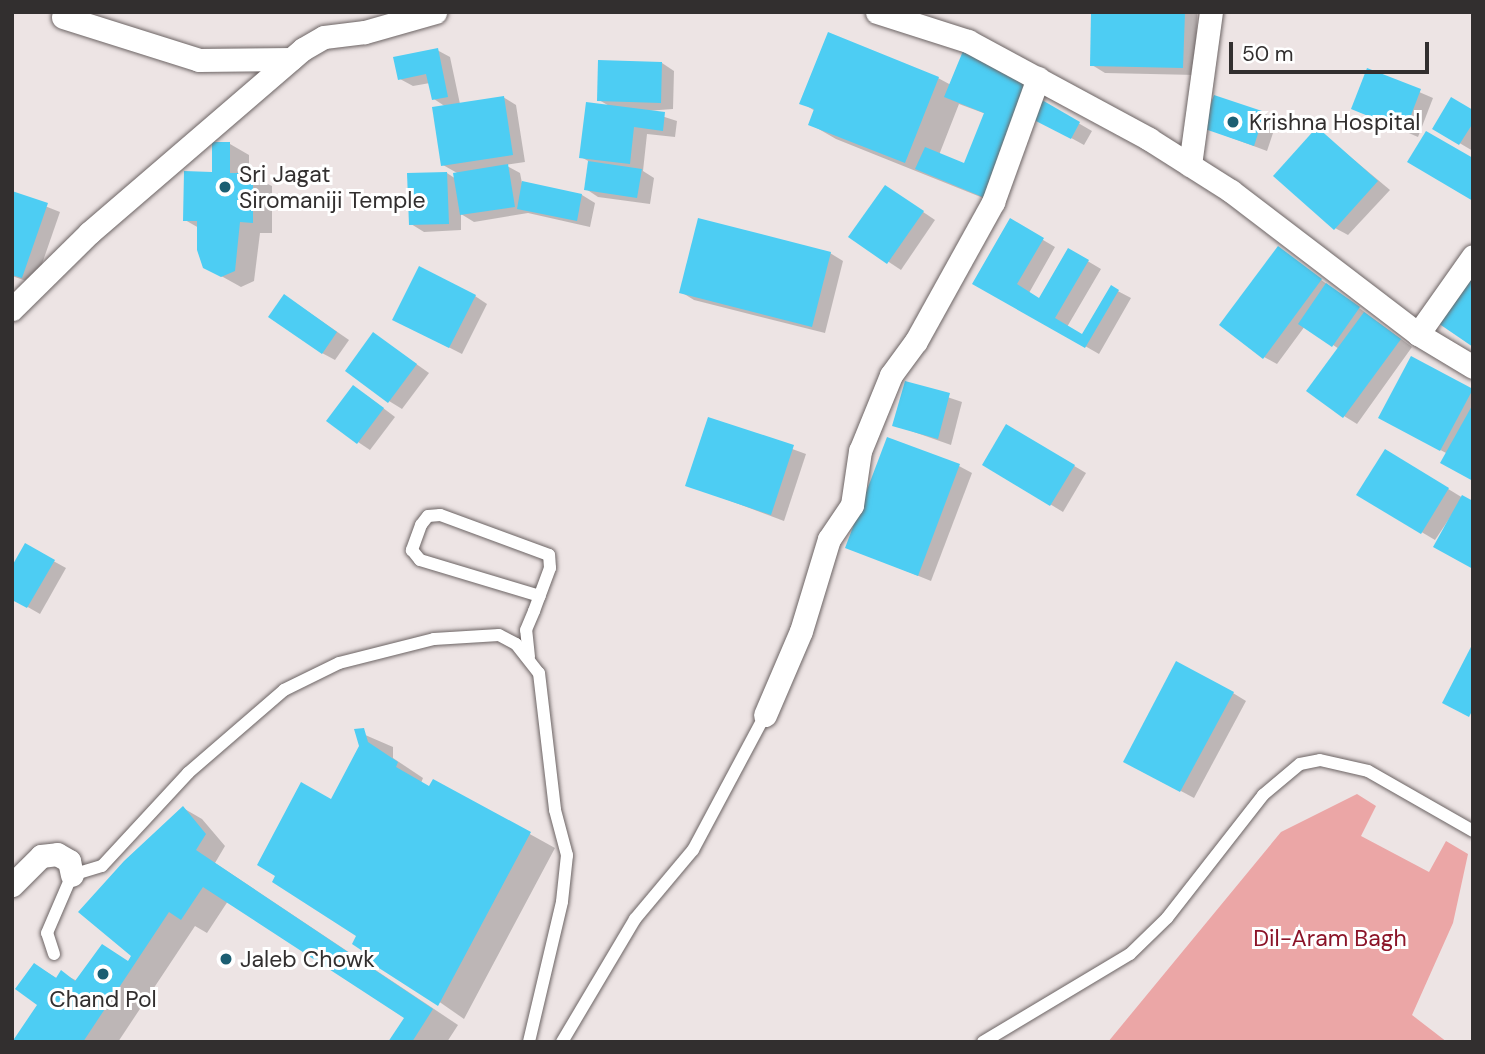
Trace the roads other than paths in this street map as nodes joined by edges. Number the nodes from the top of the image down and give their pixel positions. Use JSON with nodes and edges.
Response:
{"nodes":[{"id":1,"x":877,"y":12,"type":"edge"},
{"id":2,"x":1210,"y":12,"type":"edge"},
{"id":3,"x":430,"y":13,"type":"edge"},
{"id":4,"x":63,"y":17,"type":"dead end"},
{"id":5,"x":291,"y":59,"type":"junction"},
{"id":6,"x":1038,"y":78,"type":"junction"},
{"id":7,"x":1190,"y":165,"type":"junction"},
{"id":8,"x":1473,"y":256,"type":"edge"},
{"id":9,"x":12,"y":309,"type":"edge"},
{"id":10,"x":1418,"y":334,"type":"junction"},
{"id":11,"x":1473,"y":368,"type":"edge"},
{"id":12,"x":540,"y":596,"type":"junction"},
{"id":13,"x":529,"y":657,"type":"junction"},
{"id":14,"x":765,"y":715,"type":"joint"},
{"id":15,"x":1473,"y":831,"type":"edge"},
{"id":16,"x":72,"y":875,"type":"junction"},
{"id":17,"x":12,"y":885,"type":"edge"},
{"id":18,"x":54,"y":954,"type":"dead end"},
{"id":19,"x":529,"y":1042,"type":"edge"},
{"id":20,"x":562,"y":1042,"type":"edge"},
{"id":21,"x":983,"y":1042,"type":"edge"}],
"edges":[{"from":1,"to":6,"type":"street"},
{"from":2,"to":7,"type":"street"},
{"from":3,"to":5,"type":"street"},
{"from":4,"to":5,"type":"street"},
{"from":5,"to":9,"type":"street"},
{"from":6,"to":7,"type":"street"},
{"from":6,"to":14,"type":"street"},
{"from":7,"to":10,"type":"street"},
{"from":8,"to":10,"type":"street"},
{"from":10,"to":11,"type":"street"},
{"from":12,"to":12,"type":"lane"},
{"from":12,"to":13,"type":"lane"},
{"from":13,"to":16,"type":"lane"},
{"from":13,"to":19,"type":"lane"},
{"from":14,"to":20,"type":"lane"},
{"from":15,"to":21,"type":"lane"},
{"from":16,"to":17,"type":"street"},
{"from":16,"to":18,"type":"lane"}]}
